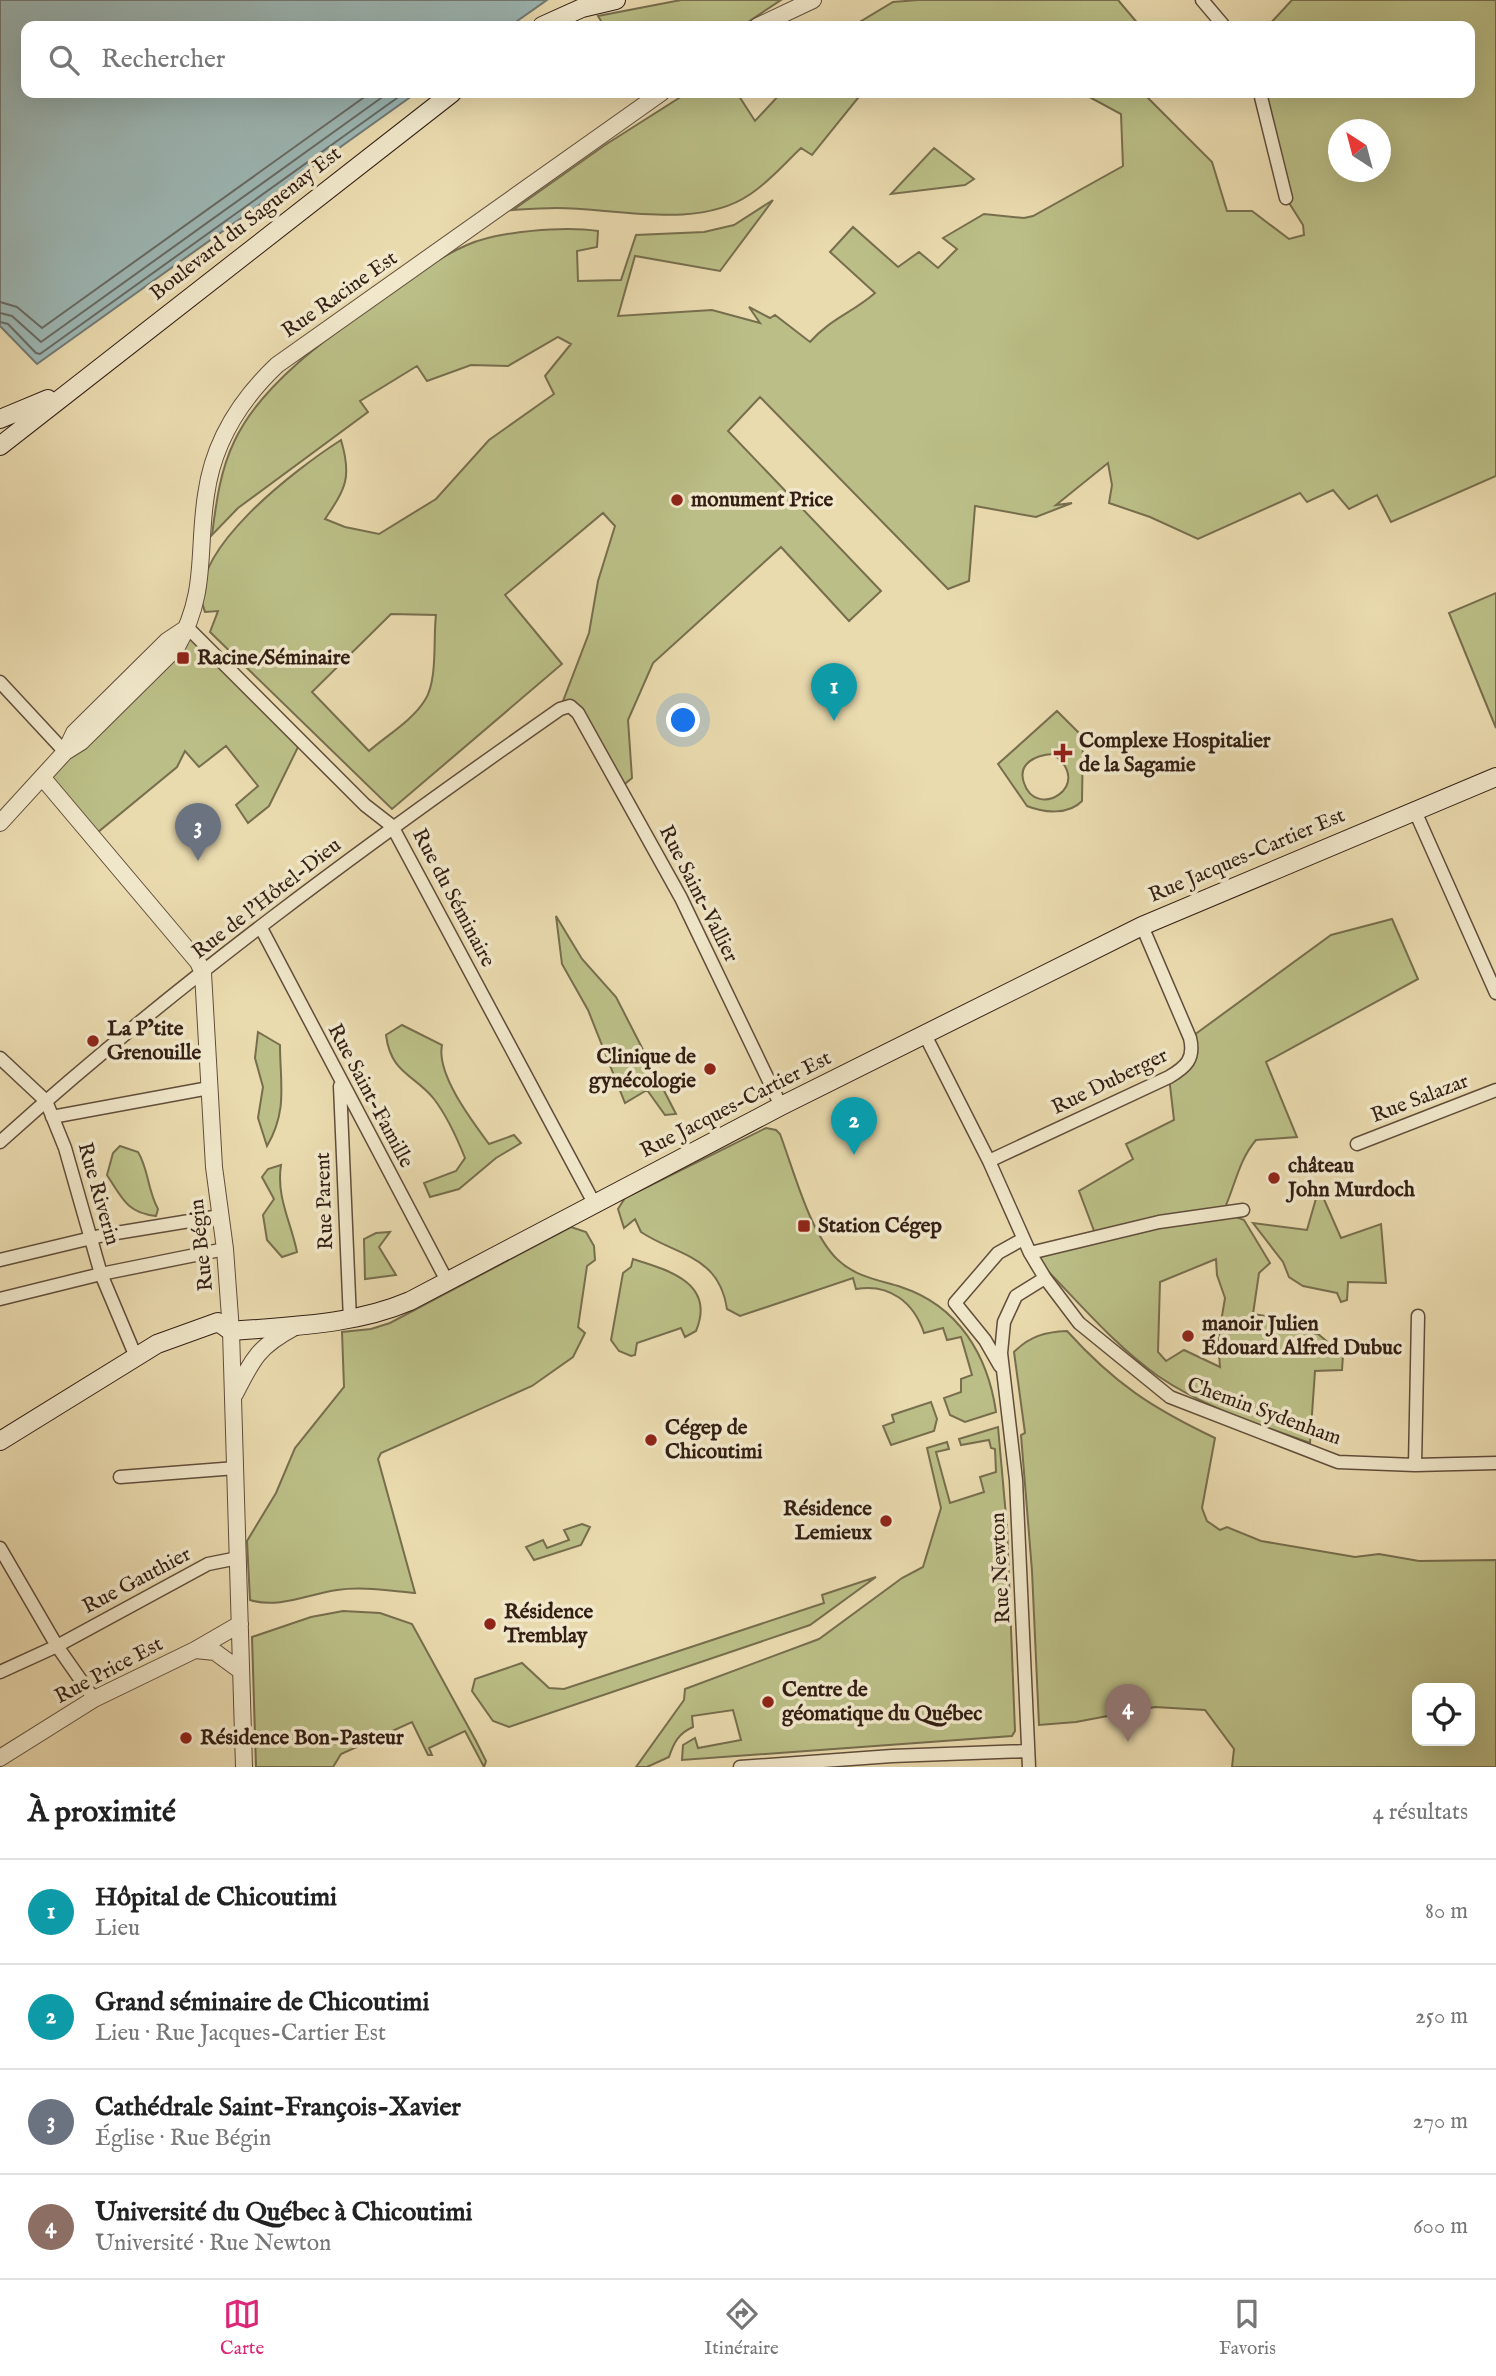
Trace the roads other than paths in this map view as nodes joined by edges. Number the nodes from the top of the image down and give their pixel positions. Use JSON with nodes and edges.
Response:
{"nodes":[{"id":1,"x":616,"y":0,"type":"edge"},
{"id":2,"x":797,"y":0,"type":"edge"},
{"id":3,"x":813,"y":0,"type":"edge"},
{"id":4,"x":1202,"y":0,"type":"edge"},
{"id":5,"x":553,"y":21,"type":"edge"},
{"id":6,"x":766,"y":21,"type":"edge"},
{"id":7,"x":769,"y":21,"type":"edge"},
{"id":8,"x":1220,"y":21,"type":"edge"},
{"id":9,"x":446,"y":98,"type":"edge"},
{"id":10,"x":654,"y":98,"type":"edge"},
{"id":11,"x":1261,"y":98,"type":"edge"},
{"id":12,"x":1286,"y":198,"type":"dead end"},
{"id":13,"x":67,"y":390,"type":"junction"},
{"id":14,"x":0,"y":419,"type":"edge"},
{"id":15,"x":0,"y":446,"type":"edge"},
{"id":16,"x":188,"y":628,"type":"junction"},
{"id":17,"x":0,"y":682,"type":"edge"},
{"id":18,"x":570,"y":706,"type":"joint"},
{"id":19,"x":65,"y":752,"type":"junction"},
{"id":20,"x":42,"y":777,"type":"junction"},
{"id":21,"x":1496,"y":777,"type":"edge"},
{"id":22,"x":1414,"y":809,"type":"junction"},
{"id":23,"x":0,"y":823,"type":"edge"},
{"id":24,"x":392,"y":826,"type":"junction"},
{"id":25,"x":1142,"y":926,"type":"junction"},
{"id":26,"x":261,"y":928,"type":"junction"},
{"id":27,"x":203,"y":973,"type":"junction"},
{"id":28,"x":1496,"y":993,"type":"edge"},
{"id":29,"x":925,"y":1035,"type":"junction"},
{"id":30,"x":0,"y":1058,"type":"edge"},
{"id":31,"x":340,"y":1081,"type":"junction"},
{"id":32,"x":209,"y":1088,"type":"junction"},
{"id":33,"x":1496,"y":1090,"type":"edge"},
{"id":34,"x":46,"y":1101,"type":"junction"},
{"id":35,"x":781,"y":1106,"type":"junction"},
{"id":36,"x":52,"y":1117,"type":"junction"},
{"id":37,"x":0,"y":1142,"type":"edge"},
{"id":38,"x":1357,"y":1144,"type":"dead end"},
{"id":39,"x":989,"y":1161,"type":"junction"},
{"id":40,"x":594,"y":1203,"type":"junction"},
{"id":41,"x":1243,"y":1210,"type":"dead end"},
{"id":42,"x":220,"y":1216,"type":"junction"},
{"id":43,"x":91,"y":1238,"type":"junction"},
{"id":44,"x":1024,"y":1239,"type":"junction"},
{"id":45,"x":226,"y":1250,"type":"junction"},
{"id":46,"x":1030,"y":1254,"type":"junction"},
{"id":47,"x":0,"y":1260,"type":"edge"},
{"id":48,"x":101,"y":1274,"type":"junction"},
{"id":49,"x":1045,"y":1278,"type":"junction"},
{"id":50,"x":447,"y":1280,"type":"junction"},
{"id":51,"x":0,"y":1299,"type":"edge"},
{"id":52,"x":1418,"y":1316,"type":"dead end"},
{"id":53,"x":350,"y":1320,"type":"junction"},
{"id":54,"x":298,"y":1324,"type":"junction"},
{"id":55,"x":231,"y":1331,"type":"junction"},
{"id":56,"x":136,"y":1357,"type":"junction"},
{"id":57,"x":1001,"y":1369,"type":"junction"},
{"id":58,"x":234,"y":1396,"type":"junction"},
{"id":59,"x":0,"y":1441,"type":"edge"},
{"id":60,"x":1496,"y":1463,"type":"edge"},
{"id":61,"x":1415,"y":1465,"type":"junction"},
{"id":62,"x":236,"y":1468,"type":"junction"},
{"id":63,"x":120,"y":1477,"type":"dead end"},
{"id":64,"x":0,"y":1548,"type":"edge"},
{"id":65,"x":238,"y":1558,"type":"junction"},
{"id":66,"x":240,"y":1624,"type":"junction"},
{"id":67,"x":57,"y":1646,"type":"junction"},
{"id":68,"x":195,"y":1650,"type":"junction"},
{"id":69,"x":241,"y":1671,"type":"junction"},
{"id":70,"x":0,"y":1672,"type":"edge"},
{"id":71,"x":94,"y":1699,"type":"junction"},
{"id":72,"x":1028,"y":1751,"type":"junction"},
{"id":73,"x":0,"y":1758,"type":"edge"},
{"id":74,"x":244,"y":1767,"type":"edge"},
{"id":75,"x":740,"y":1767,"type":"edge"},
{"id":76,"x":1029,"y":1767,"type":"edge"}],
"edges":[{"from":1,"to":5,"type":"main road"},
{"from":2,"to":6,"type":"street"},
{"from":3,"to":7,"type":"street"},
{"from":4,"to":8,"type":"street"},
{"from":9,"to":13,"type":"main road","name":"Boulevard du Saguenay Est"},
{"from":10,"to":16,"type":"street","name":"Rue Racine Est"},
{"from":11,"to":12,"type":"street"},
{"from":13,"to":14,"type":"main road","name":"Boulevard du Saguenay Est"},
{"from":13,"to":15,"type":"main road","name":"Boulevard du Saguenay Est"},
{"from":16,"to":19,"type":"street","name":"Rue Racine Est"},
{"from":16,"to":24,"type":"street","name":"Rue du Séminaire"},
{"from":17,"to":19,"type":"street"},
{"from":18,"to":24,"type":"street","name":"Rue de l'Hôtel-Dieu"},
{"from":18,"to":35,"type":"street","name":"Rue Saint-Vallier"},
{"from":19,"to":20,"type":"street","name":"Rue Racine Est"},
{"from":20,"to":23,"type":"street","name":"Rue Racine Est"},
{"from":20,"to":27,"type":"street"},
{"from":21,"to":22,"type":"main road","name":"Rue Jacques-Cartier Est"},
{"from":22,"to":25,"type":"main road","name":"Rue Jacques-Cartier Est"},
{"from":22,"to":28,"type":"street"},
{"from":24,"to":26,"type":"street","name":"Rue de l'Hôtel-Dieu"},
{"from":24,"to":40,"type":"street","name":"Rue du Séminaire"},
{"from":25,"to":29,"type":"main road","name":"Rue Jacques-Cartier Est"},
{"from":25,"to":39,"type":"street","name":"Rue Duberger"},
{"from":26,"to":27,"type":"street","name":"Rue de l'Hôtel-Dieu"},
{"from":26,"to":31,"type":"street","name":"Rue Saint-Famille"},
{"from":27,"to":32,"type":"street","name":"Rue Bégin"},
{"from":27,"to":34,"type":"street","name":"Rue de l'Hôtel-Dieu"},
{"from":29,"to":35,"type":"main road","name":"Rue Jacques-Cartier Est"},
{"from":29,"to":39,"type":"street","name":"Chemin Sydenham"},
{"from":30,"to":34,"type":"street","name":"Rue Riverin"},
{"from":31,"to":50,"type":"street","name":"Rue Saint-Famille"},
{"from":31,"to":53,"type":"street","name":"Rue Parent"},
{"from":32,"to":36,"type":"street"},
{"from":32,"to":42,"type":"street","name":"Rue Bégin"},
{"from":33,"to":38,"type":"street","name":"Rue Salazar"},
{"from":34,"to":36,"type":"street","name":"Rue Riverin"},
{"from":34,"to":37,"type":"street","name":"Rue de l'Hôtel-Dieu"},
{"from":35,"to":40,"type":"main road","name":"Rue Jacques-Cartier Est"},
{"from":36,"to":43,"type":"street","name":"Rue Riverin"},
{"from":39,"to":44,"type":"street","name":"Chemin Sydenham"},
{"from":40,"to":50,"type":"main road","name":"Rue Jacques-Cartier Est"},
{"from":41,"to":46,"type":"street"},
{"from":42,"to":43,"type":"street"},
{"from":42,"to":45,"type":"street","name":"Rue Bégin"},
{"from":43,"to":47,"type":"street"},
{"from":43,"to":48,"type":"street","name":"Rue Riverin"},
{"from":44,"to":46,"type":"street","name":"Chemin Sydenham"},
{"from":44,"to":57,"type":"street","name":"Rue Newton"},
{"from":45,"to":48,"type":"street"},
{"from":45,"to":55,"type":"street","name":"Rue Bégin"},
{"from":46,"to":49,"type":"street","name":"Chemin Sydenham"},
{"from":48,"to":51,"type":"street"},
{"from":48,"to":56,"type":"street","name":"Rue Riverin"},
{"from":49,"to":57,"type":"street","name":"Rue Newton"},
{"from":49,"to":61,"type":"street","name":"Chemin Sydenham"},
{"from":50,"to":53,"type":"main road","name":"Rue Jacques-Cartier Est"},
{"from":52,"to":61,"type":"street"},
{"from":53,"to":54,"type":"main road","name":"Rue Jacques-Cartier Est"},
{"from":54,"to":55,"type":"main road","name":"Rue Jacques-Cartier Est"},
{"from":54,"to":58,"type":"street"},
{"from":55,"to":56,"type":"main road","name":"Rue Jacques-Cartier Est"},
{"from":55,"to":58,"type":"street","name":"Rue Bégin"},
{"from":56,"to":59,"type":"main road","name":"Rue Jacques-Cartier Est"},
{"from":57,"to":72,"type":"street","name":"Rue Newton"},
{"from":58,"to":62,"type":"street","name":"Rue Bégin"},
{"from":60,"to":61,"type":"street","name":"Chemin Sydenham"},
{"from":62,"to":63,"type":"street"},
{"from":62,"to":65,"type":"street","name":"Rue Bégin"},
{"from":64,"to":67,"type":"street"},
{"from":65,"to":66,"type":"street","name":"Rue Bégin"},
{"from":65,"to":67,"type":"street","name":"Rue Gauthier"},
{"from":66,"to":68,"type":"street","name":"Rue Price Est"},
{"from":66,"to":69,"type":"street","name":"Rue Bégin"},
{"from":67,"to":70,"type":"street","name":"Rue Gauthier"},
{"from":67,"to":71,"type":"street"},
{"from":68,"to":69,"type":"street"},
{"from":68,"to":71,"type":"street","name":"Rue Price Est"},
{"from":69,"to":74,"type":"street","name":"Rue Bégin"},
{"from":71,"to":73,"type":"street","name":"Rue Price Est"},
{"from":72,"to":75,"type":"street"},
{"from":72,"to":76,"type":"street","name":"Rue Newton"}]}
